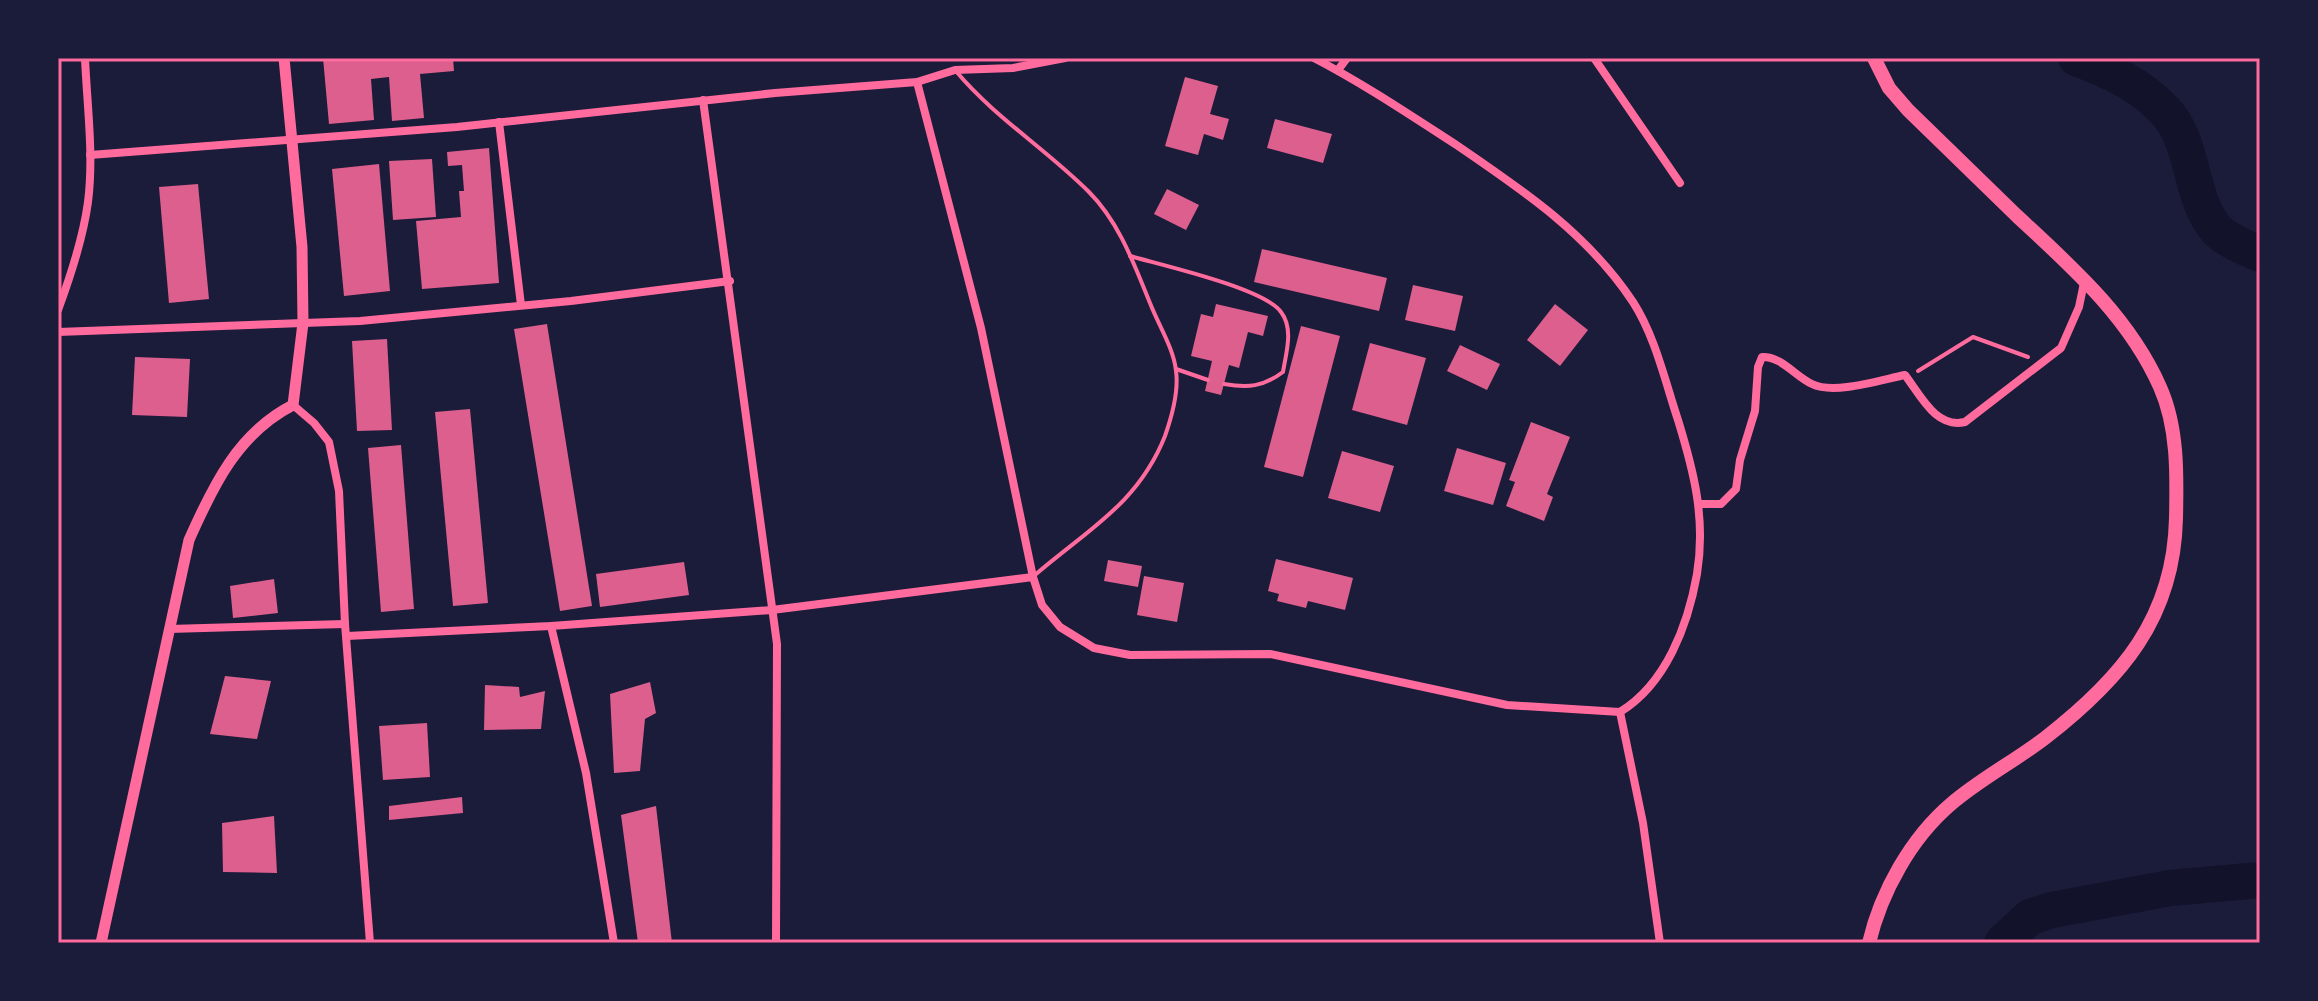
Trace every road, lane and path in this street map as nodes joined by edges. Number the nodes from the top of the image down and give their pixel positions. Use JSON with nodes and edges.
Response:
{"nodes":[{"id":1,"x":85,"y":58,"type":"edge"},
{"id":2,"x":284,"y":58,"type":"edge"},
{"id":3,"x":949,"y":58,"type":"edge"},
{"id":4,"x":1065,"y":58,"type":"edge"},
{"id":5,"x":1314,"y":58,"type":"edge"},
{"id":6,"x":1347,"y":58,"type":"edge"},
{"id":7,"x":1594,"y":58,"type":"edge"},
{"id":8,"x":1874,"y":58,"type":"edge"},
{"id":9,"x":955,"y":70,"type":"junction"},
{"id":10,"x":1338,"y":70,"type":"junction"},
{"id":11,"x":917,"y":82,"type":"junction"},
{"id":12,"x":703,"y":100,"type":"junction"},
{"id":13,"x":499,"y":122,"type":"junction"},
{"id":14,"x":290,"y":138,"type":"junction"},
{"id":15,"x":90,"y":155,"type":"junction"},
{"id":16,"x":1680,"y":183,"type":"dead end"},
{"id":17,"x":1130,"y":256,"type":"junction"},
{"id":18,"x":2085,"y":278,"type":"junction"},
{"id":19,"x":730,"y":281,"type":"junction"},
{"id":20,"x":521,"y":305,"type":"junction"},
{"id":21,"x":58,"y":310,"type":"edge"},
{"id":22,"x":303,"y":323,"type":"junction"},
{"id":23,"x":58,"y":332,"type":"edge"},
{"id":24,"x":2042,"y":362,"type":"junction"},
{"id":25,"x":1176,"y":369,"type":"junction"},
{"id":26,"x":1905,"y":375,"type":"junction"},
{"id":27,"x":1208,"y":380,"type":"dead end"},
{"id":28,"x":1224,"y":384,"type":"dead end"},
{"id":29,"x":293,"y":405,"type":"junction"},
{"id":30,"x":1700,"y":504,"type":"junction"},
{"id":31,"x":1033,"y":577,"type":"junction"},
{"id":32,"x":772,"y":610,"type":"junction"},
{"id":33,"x":345,"y":624,"type":"junction"},
{"id":34,"x":551,"y":626,"type":"junction"},
{"id":35,"x":169,"y":629,"type":"junction"},
{"id":36,"x":347,"y":636,"type":"junction"},
{"id":37,"x":1620,"y":712,"type":"junction"},
{"id":38,"x":101,"y":943,"type":"edge"},
{"id":39,"x":370,"y":943,"type":"edge"},
{"id":40,"x":614,"y":943,"type":"edge"},
{"id":41,"x":776,"y":943,"type":"edge"},
{"id":42,"x":1660,"y":943,"type":"edge"},
{"id":43,"x":1869,"y":943,"type":"edge"}],
"edges":[{"from":1,"to":15,"type":"street"},
{"from":2,"to":14,"type":"street"},
{"from":3,"to":9,"type":"street"},
{"from":4,"to":9,"type":"street"},
{"from":5,"to":10,"type":"street"},
{"from":6,"to":10,"type":"street"},
{"from":7,"to":16,"type":"street"},
{"from":8,"to":18,"type":"highway"},
{"from":9,"to":11,"type":"street"},
{"from":9,"to":17,"type":"lane"},
{"from":10,"to":30,"type":"street"},
{"from":11,"to":12,"type":"street"},
{"from":11,"to":31,"type":"street"},
{"from":12,"to":13,"type":"street"},
{"from":12,"to":19,"type":"street"},
{"from":13,"to":14,"type":"street"},
{"from":13,"to":20,"type":"street"},
{"from":14,"to":15,"type":"street"},
{"from":14,"to":22,"type":"street"},
{"from":15,"to":21,"type":"street"},
{"from":17,"to":25,"type":"lane"},
{"from":17,"to":28,"type":"lane"},
{"from":18,"to":24,"type":"street"},
{"from":18,"to":43,"type":"highway"},
{"from":19,"to":20,"type":"street"},
{"from":19,"to":32,"type":"street"},
{"from":20,"to":22,"type":"street"},
{"from":22,"to":23,"type":"street"},
{"from":22,"to":29,"type":"street"},
{"from":24,"to":26,"type":"path"},
{"from":24,"to":26,"type":"street"},
{"from":25,"to":27,"type":"lane"},
{"from":25,"to":31,"type":"lane"},
{"from":26,"to":30,"type":"street"},
{"from":29,"to":33,"type":"street"},
{"from":29,"to":35,"type":"street"},
{"from":30,"to":37,"type":"street"},
{"from":31,"to":32,"type":"street"},
{"from":31,"to":37,"type":"street"},
{"from":32,"to":34,"type":"street"},
{"from":32,"to":41,"type":"street"},
{"from":33,"to":35,"type":"street"},
{"from":33,"to":36,"type":"street"},
{"from":34,"to":36,"type":"street"},
{"from":34,"to":40,"type":"street"},
{"from":35,"to":38,"type":"street"},
{"from":36,"to":39,"type":"street"},
{"from":37,"to":42,"type":"street"}]}
